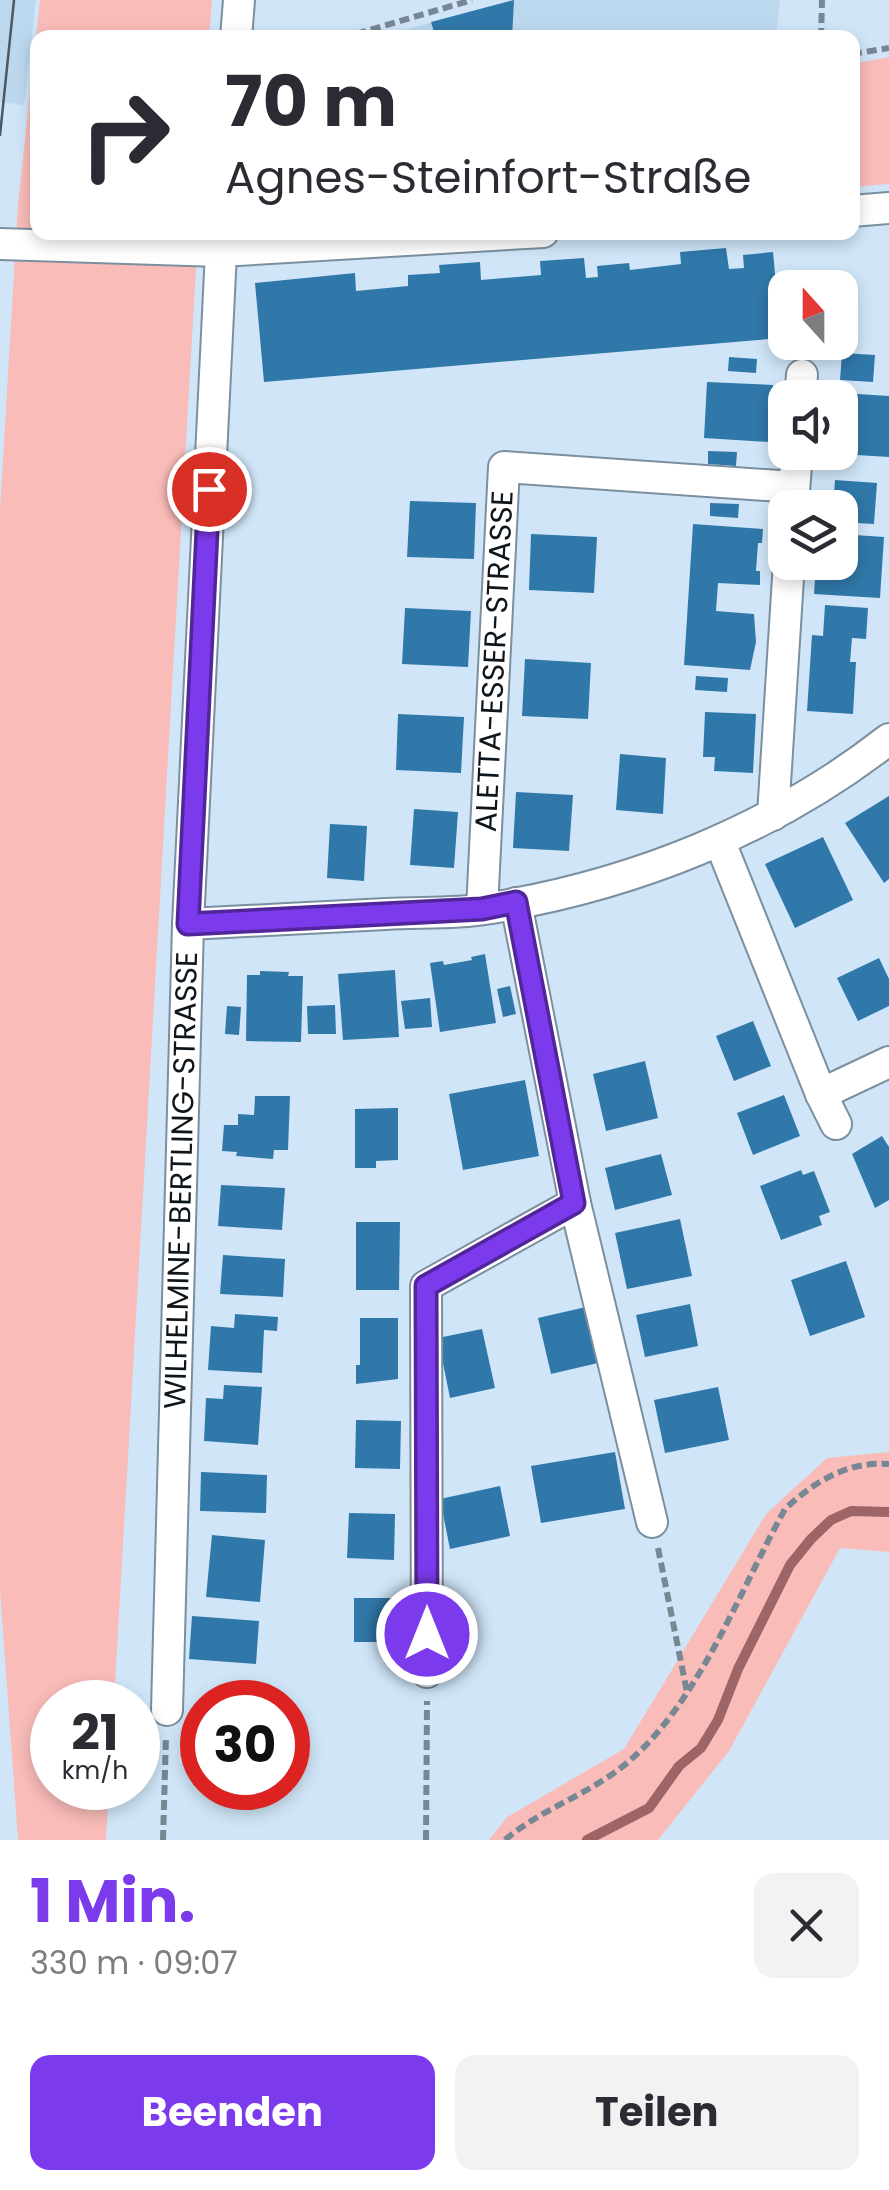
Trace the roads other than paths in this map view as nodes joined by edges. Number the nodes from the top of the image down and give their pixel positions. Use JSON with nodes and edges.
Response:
{"nodes":[{"id":1,"x":239,"y":0,"type":"edge"},
{"id":2,"x":237,"y":30,"type":"edge"},
{"id":3,"x":889,"y":208,"type":"edge"},
{"id":4,"x":860,"y":211,"type":"edge"},
{"id":5,"x":285,"y":240,"type":"edge"},
{"id":6,"x":221,"y":242,"type":"edge"},
{"id":7,"x":0,"y":244,"type":"edge"},
{"id":8,"x":768,"y":494,"type":"edge"},
{"id":9,"x":789,"y":580,"type":"edge"},
{"id":10,"x":889,"y":739,"type":"edge"},
{"id":11,"x":773,"y":815,"type":"junction"},
{"id":12,"x":720,"y":842,"type":"junction"},
{"id":13,"x":516,"y":902,"type":"junction"},
{"id":14,"x":482,"y":909,"type":"junction"},
{"id":15,"x":188,"y":924,"type":"junction"},
{"id":16,"x":889,"y":1062,"type":"edge"},
{"id":17,"x":821,"y":1094,"type":"junction"},
{"id":18,"x":836,"y":1124,"type":"dead end"},
{"id":19,"x":574,"y":1203,"type":"junction"},
{"id":20,"x":652,"y":1522,"type":"road end"},
{"id":21,"x":427,"y":1672,"type":"road end"},
{"id":22,"x":168,"y":1710,"type":"road end"}],
"edges":[{"from":1,"to":2,"type":"street"},
{"from":3,"to":4,"type":"street"},
{"from":5,"to":6,"type":"street"},
{"from":6,"to":7,"type":"street"},
{"from":6,"to":15,"type":"street","name":"WILHELMINE-BERTLING-STRASSE"},
{"from":8,"to":14,"type":"street","name":"ALETTA-ESSER-STRASSE"},
{"from":9,"to":11,"type":"street"},
{"from":10,"to":11,"type":"street"},
{"from":11,"to":12,"type":"street"},
{"from":12,"to":13,"type":"street"},
{"from":12,"to":17,"type":"street"},
{"from":13,"to":14,"type":"street"},
{"from":13,"to":19,"type":"street"},
{"from":14,"to":15,"type":"street"},
{"from":15,"to":22,"type":"street","name":"WILHELMINE-BERTLING-STRASSE"},
{"from":16,"to":17,"type":"street"},
{"from":17,"to":18,"type":"street"},
{"from":19,"to":20,"type":"street"},
{"from":19,"to":21,"type":"street"}]}
